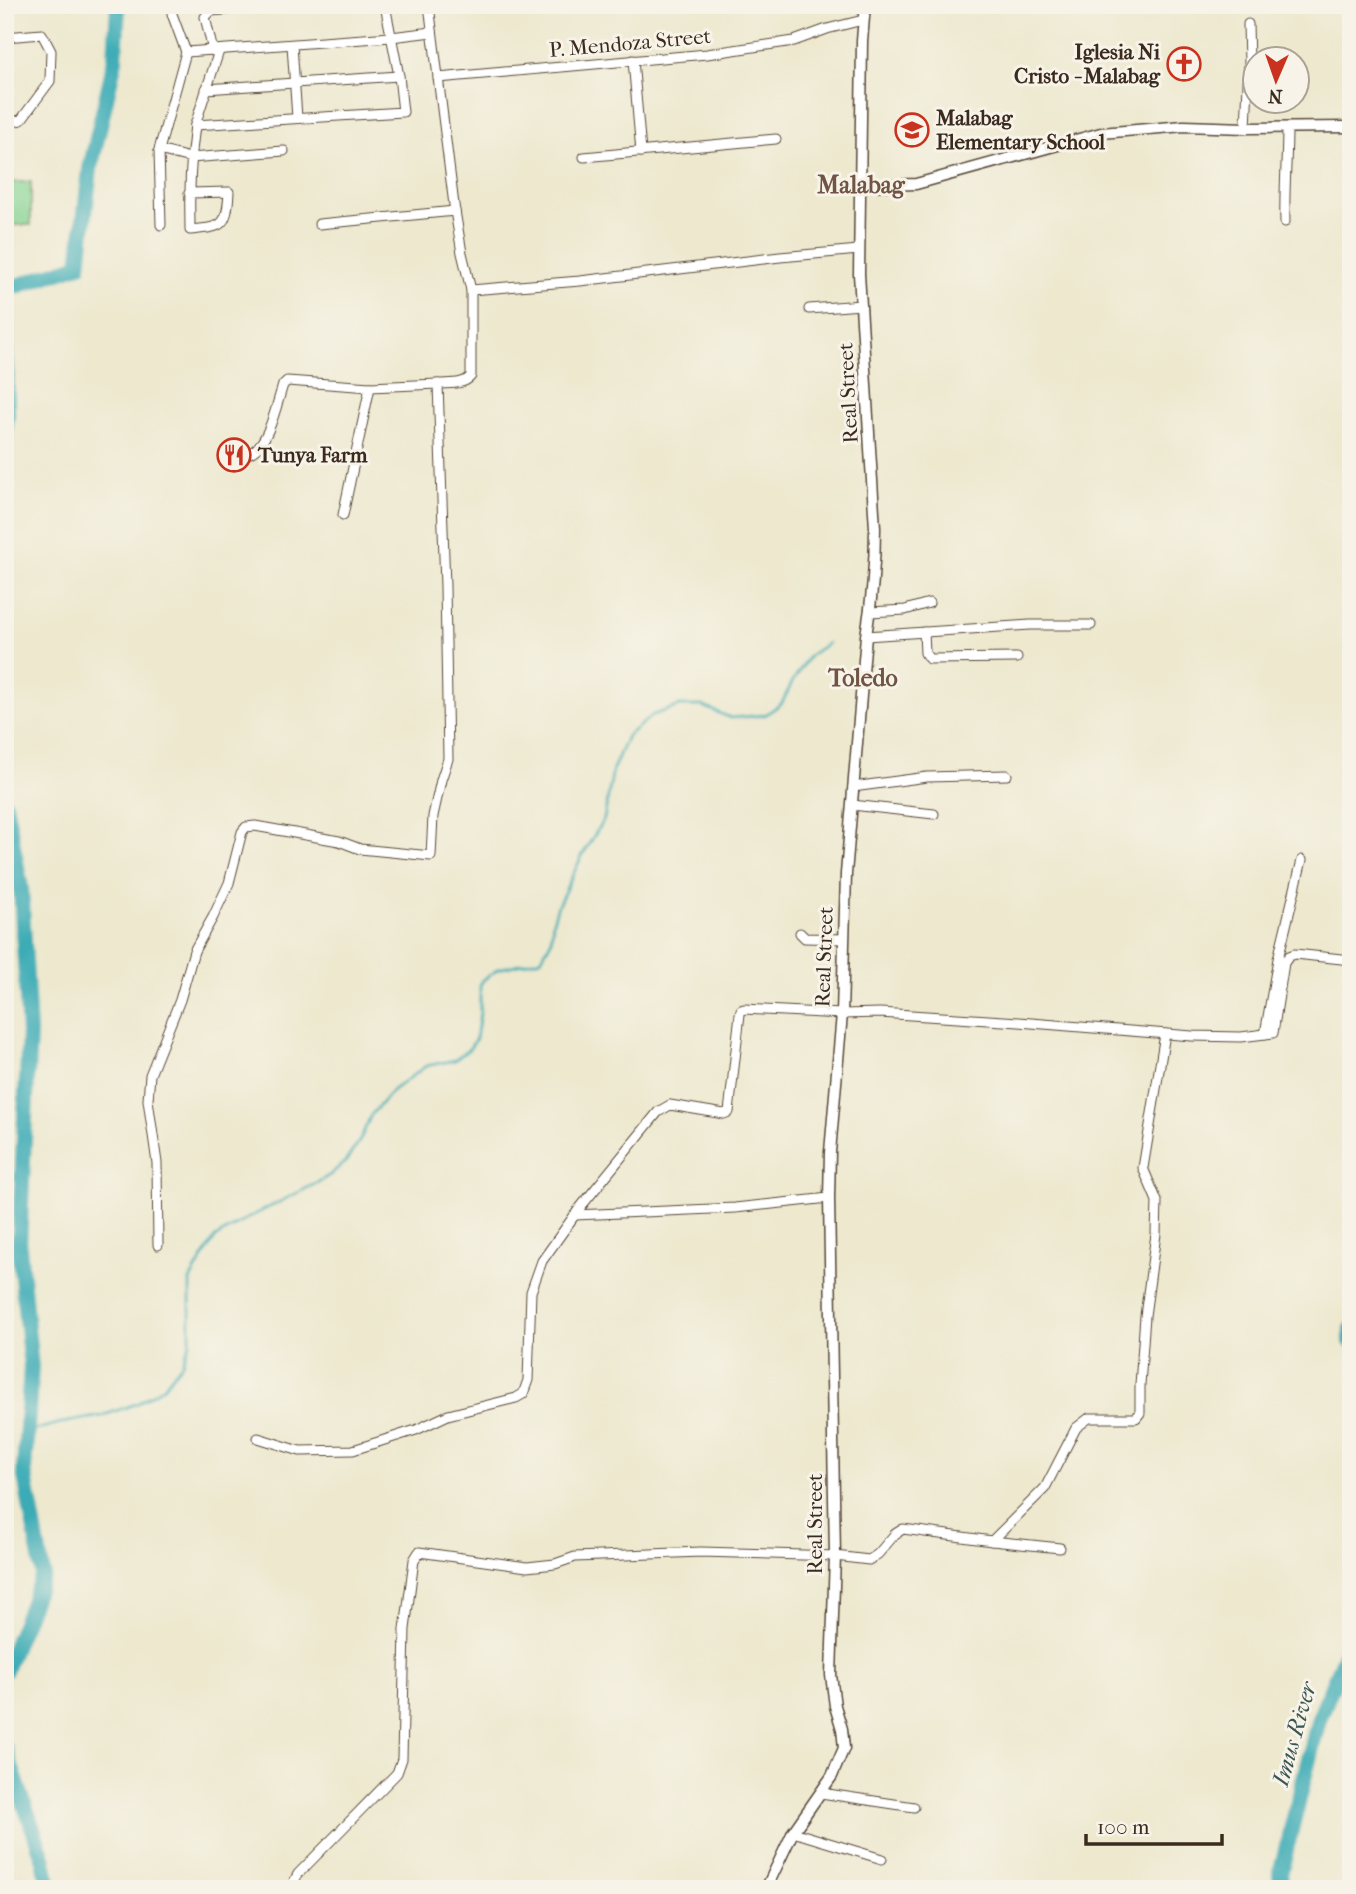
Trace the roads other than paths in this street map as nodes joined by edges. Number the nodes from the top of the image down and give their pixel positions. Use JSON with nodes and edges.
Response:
{"nodes":[{"id":1,"x":291,"y":5,"type":"edge"},
{"id":2,"x":385,"y":5,"type":"edge"},
{"id":3,"x":429,"y":5,"type":"edge"},
{"id":4,"x":866,"y":5,"type":"edge"},
{"id":5,"x":172,"y":14,"type":"dead end"},
{"id":6,"x":863,"y":20,"type":"junction"},
{"id":7,"x":1248,"y":24,"type":"dead end"},
{"id":8,"x":432,"y":32,"type":"junction"},
{"id":9,"x":5,"y":37,"type":"edge"},
{"id":10,"x":391,"y":37,"type":"junction"},
{"id":11,"x":292,"y":45,"type":"junction"},
{"id":12,"x":216,"y":51,"type":"junction"},
{"id":13,"x":186,"y":52,"type":"junction"},
{"id":14,"x":633,"y":60,"type":"junction"},
{"id":15,"x":399,"y":76,"type":"junction"},
{"id":16,"x":439,"y":78,"type":"junction"},
{"id":17,"x":295,"y":82,"type":"junction"},
{"id":18,"x":206,"y":89,"type":"junction"},
{"id":19,"x":297,"y":118,"type":"junction"},
{"id":20,"x":5,"y":123,"type":"edge"},
{"id":21,"x":195,"y":125,"type":"junction"},
{"id":22,"x":1351,"y":127,"type":"edge"},
{"id":23,"x":1246,"y":128,"type":"junction"},
{"id":24,"x":1287,"y":128,"type":"junction"},
{"id":25,"x":776,"y":139,"type":"dead end"},
{"id":26,"x":159,"y":150,"type":"junction"},
{"id":27,"x":284,"y":151,"type":"dead end"},
{"id":28,"x":641,"y":152,"type":"junction"},
{"id":29,"x":190,"y":158,"type":"junction"},
{"id":30,"x":583,"y":158,"type":"dead end"},
{"id":31,"x":860,"y":186,"type":"junction"},
{"id":32,"x":189,"y":193,"type":"junction"},
{"id":33,"x":455,"y":211,"type":"junction"},
{"id":34,"x":1285,"y":222,"type":"dead end"},
{"id":35,"x":319,"y":224,"type":"dead end"},
{"id":36,"x":161,"y":225,"type":"dead end"},
{"id":37,"x":859,"y":250,"type":"junction"},
{"id":38,"x":471,"y":290,"type":"junction"},
{"id":39,"x":862,"y":305,"type":"junction"},
{"id":40,"x":809,"y":309,"type":"dead end"},
{"id":41,"x":438,"y":384,"type":"junction"},
{"id":42,"x":370,"y":387,"type":"junction"},
{"id":43,"x":236,"y":455,"type":"dead end"},
{"id":44,"x":343,"y":515,"type":"dead end"},
{"id":45,"x":929,"y":603,"type":"dead end"},
{"id":46,"x":870,"y":612,"type":"junction"},
{"id":47,"x":1091,"y":625,"type":"dead end"},
{"id":48,"x":924,"y":632,"type":"junction"},
{"id":49,"x":866,"y":636,"type":"junction"},
{"id":50,"x":1017,"y":658,"type":"dead end"},
{"id":51,"x":1007,"y":775,"type":"dead end"},
{"id":52,"x":853,"y":787,"type":"junction"},
{"id":53,"x":852,"y":805,"type":"junction"},
{"id":54,"x":934,"y":814,"type":"dead end"},
{"id":55,"x":1301,"y":860,"type":"dead end"},
{"id":56,"x":800,"y":933,"type":"dead end"},
{"id":57,"x":844,"y":939,"type":"junction"},
{"id":58,"x":1351,"y":960,"type":"edge"},
{"id":59,"x":842,"y":1014,"type":"junction"},
{"id":60,"x":1165,"y":1034,"type":"junction"},
{"id":61,"x":1265,"y":1034,"type":"junction"},
{"id":62,"x":829,"y":1198,"type":"junction"},
{"id":63,"x":575,"y":1216,"type":"junction"},
{"id":64,"x":158,"y":1245,"type":"dead end"},
{"id":65,"x":258,"y":1438,"type":"dead end"},
{"id":66,"x":992,"y":1541,"type":"junction"},
{"id":67,"x":1060,"y":1548,"type":"dead end"},
{"id":68,"x":835,"y":1556,"type":"junction"},
{"id":69,"x":821,"y":1793,"type":"junction"},
{"id":70,"x":914,"y":1807,"type":"dead end"},
{"id":71,"x":793,"y":1832,"type":"junction"},
{"id":72,"x":882,"y":1858,"type":"dead end"},
{"id":73,"x":290,"y":1889,"type":"edge"},
{"id":74,"x":766,"y":1889,"type":"edge"}],
"edges":[{"from":1,"to":12,"type":"street"},
{"from":2,"to":10,"type":"street"},
{"from":3,"to":8,"type":"street"},
{"from":4,"to":6,"type":"street","name":"Real Street"},
{"from":5,"to":13,"type":"street"},
{"from":6,"to":14,"type":"street","name":"P. Mendoza Street"},
{"from":6,"to":31,"type":"street","name":"Real Street"},
{"from":7,"to":23,"type":"street"},
{"from":8,"to":10,"type":"street"},
{"from":8,"to":16,"type":"street"},
{"from":9,"to":20,"type":"street"},
{"from":10,"to":11,"type":"street"},
{"from":10,"to":15,"type":"street"},
{"from":11,"to":12,"type":"street"},
{"from":11,"to":17,"type":"street"},
{"from":12,"to":13,"type":"street"},
{"from":12,"to":18,"type":"street"},
{"from":13,"to":26,"type":"street"},
{"from":14,"to":16,"type":"street","name":"P. Mendoza Street"},
{"from":14,"to":28,"type":"street"},
{"from":15,"to":17,"type":"street"},
{"from":15,"to":19,"type":"street"},
{"from":16,"to":33,"type":"street"},
{"from":17,"to":18,"type":"street"},
{"from":17,"to":19,"type":"street"},
{"from":18,"to":21,"type":"street"},
{"from":19,"to":21,"type":"street"},
{"from":21,"to":29,"type":"street"},
{"from":22,"to":24,"type":"street"},
{"from":23,"to":24,"type":"street"},
{"from":23,"to":31,"type":"street"},
{"from":24,"to":34,"type":"street"},
{"from":25,"to":28,"type":"street"},
{"from":26,"to":29,"type":"street"},
{"from":26,"to":36,"type":"street"},
{"from":27,"to":29,"type":"street"},
{"from":28,"to":30,"type":"street"},
{"from":29,"to":32,"type":"street"},
{"from":31,"to":37,"type":"street","name":"Real Street"},
{"from":32,"to":32,"type":"street"},
{"from":33,"to":35,"type":"street"},
{"from":33,"to":38,"type":"street"},
{"from":37,"to":38,"type":"street"},
{"from":37,"to":39,"type":"street","name":"Real Street"},
{"from":38,"to":41,"type":"street"},
{"from":39,"to":40,"type":"street"},
{"from":39,"to":46,"type":"street","name":"Real Street"},
{"from":41,"to":42,"type":"street"},
{"from":41,"to":64,"type":"street"},
{"from":42,"to":43,"type":"street"},
{"from":42,"to":44,"type":"street"},
{"from":45,"to":46,"type":"street"},
{"from":46,"to":49,"type":"street","name":"Real Street"},
{"from":47,"to":48,"type":"street"},
{"from":48,"to":49,"type":"street"},
{"from":48,"to":50,"type":"street"},
{"from":49,"to":52,"type":"street","name":"Real Street"},
{"from":51,"to":52,"type":"street"},
{"from":52,"to":53,"type":"street","name":"Real Street"},
{"from":53,"to":54,"type":"street"},
{"from":53,"to":57,"type":"street","name":"Real Street"},
{"from":55,"to":61,"type":"street"},
{"from":56,"to":57,"type":"street"},
{"from":57,"to":59,"type":"street","name":"Real Street"},
{"from":58,"to":61,"type":"street"},
{"from":59,"to":60,"type":"street"},
{"from":59,"to":62,"type":"street","name":"Real Street"},
{"from":59,"to":63,"type":"street"},
{"from":60,"to":61,"type":"street"},
{"from":60,"to":66,"type":"street"},
{"from":62,"to":63,"type":"street"},
{"from":62,"to":68,"type":"street","name":"Real Street"},
{"from":63,"to":65,"type":"street"},
{"from":66,"to":67,"type":"street"},
{"from":66,"to":68,"type":"street"},
{"from":68,"to":69,"type":"street","name":"Real Street"},
{"from":68,"to":73,"type":"street"},
{"from":69,"to":70,"type":"street"},
{"from":69,"to":71,"type":"street","name":"Real Street"},
{"from":71,"to":72,"type":"street"},
{"from":71,"to":74,"type":"street","name":"Real Street"}]}
